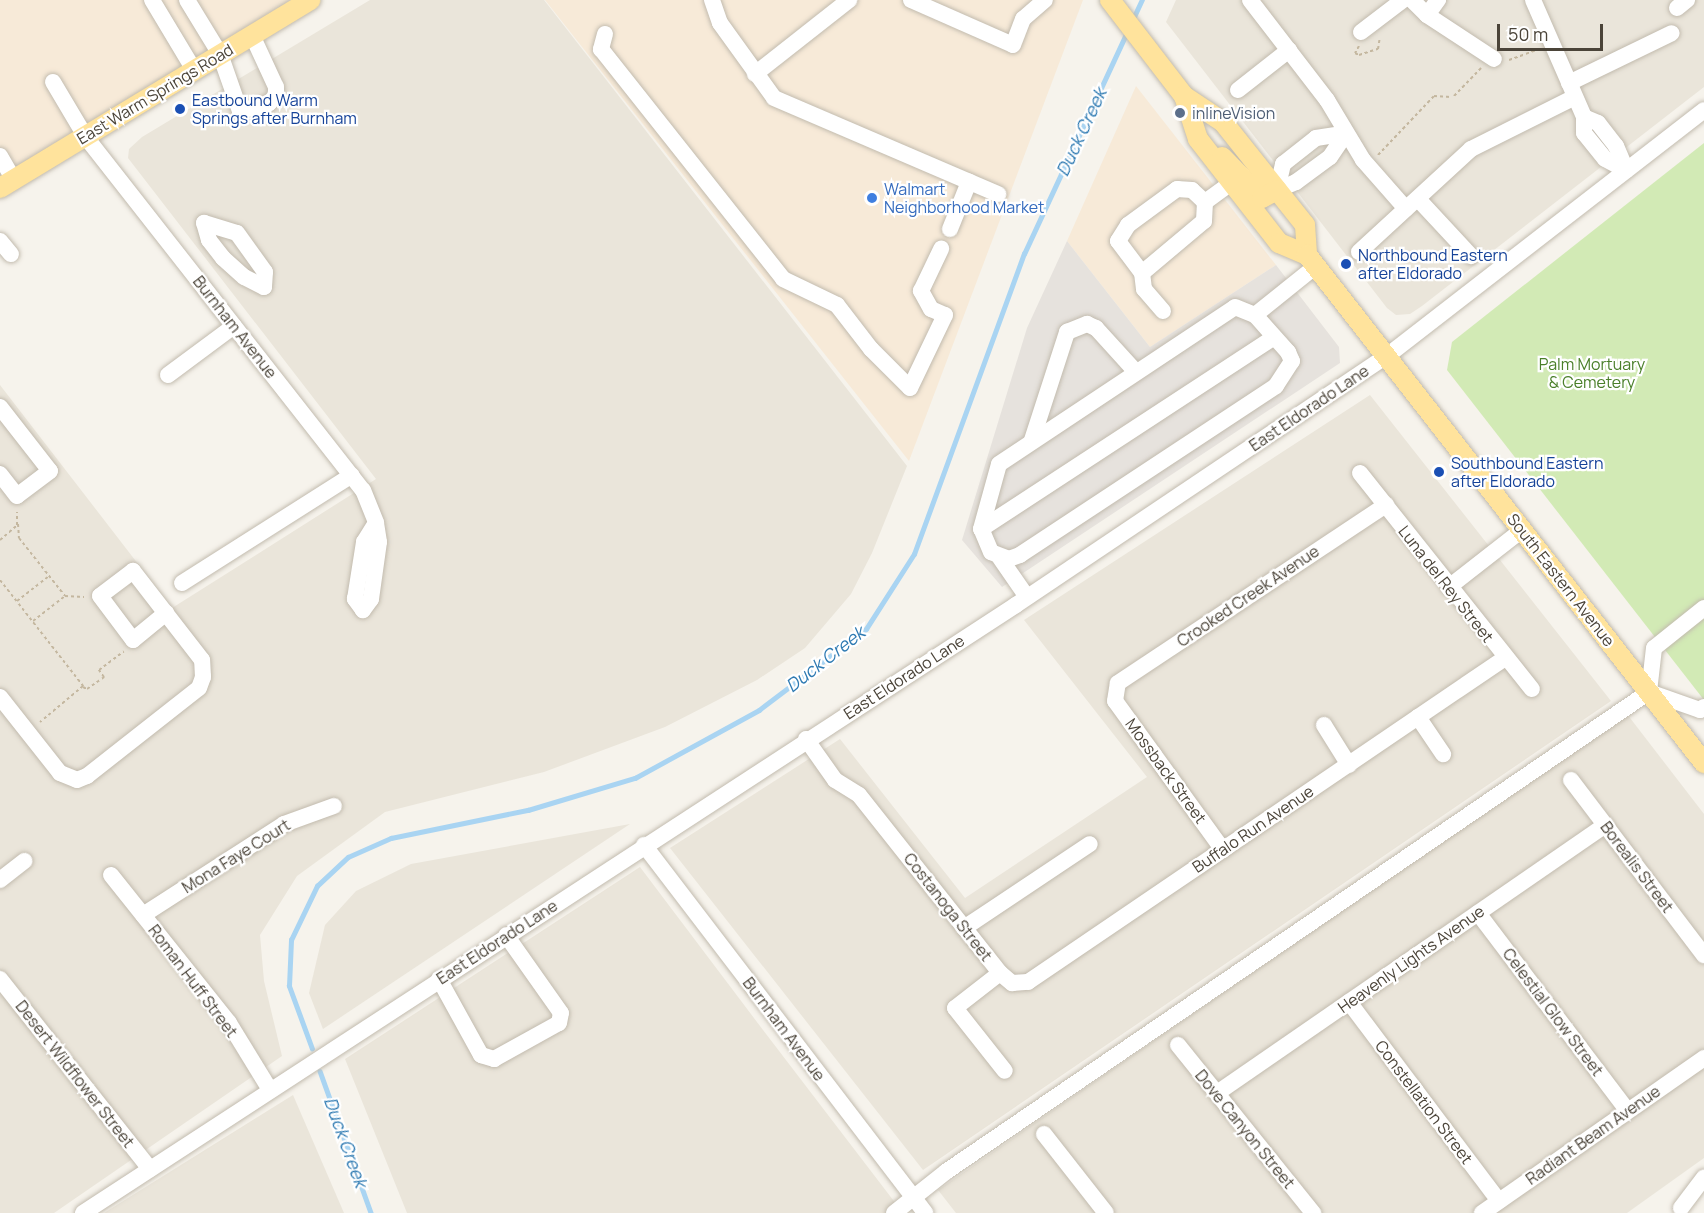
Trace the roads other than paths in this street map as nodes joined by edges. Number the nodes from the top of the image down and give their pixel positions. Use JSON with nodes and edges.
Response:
{"nodes":[{"id":1,"x":152,"y":0,"type":"edge"},
{"id":2,"x":187,"y":0,"type":"edge"},
{"id":3,"x":310,"y":0,"type":"edge"},
{"id":4,"x":712,"y":0,"type":"edge"},
{"id":5,"x":849,"y":0,"type":"edge"},
{"id":6,"x":910,"y":0,"type":"edge"},
{"id":7,"x":1046,"y":0,"type":"edge"},
{"id":8,"x":1110,"y":0,"type":"edge"},
{"id":9,"x":1250,"y":0,"type":"edge"},
{"id":10,"x":1403,"y":0,"type":"edge"},
{"id":11,"x":1412,"y":0,"type":"edge"},
{"id":12,"x":1438,"y":0,"type":"edge"},
{"id":13,"x":1533,"y":0,"type":"edge"},
{"id":14,"x":1427,"y":15,"type":"junction"},
{"id":15,"x":1361,"y":32,"type":"dead end"},
{"id":16,"x":1671,"y":33,"type":"dead end"},
{"id":17,"x":605,"y":34,"type":"dead end"},
{"id":18,"x":252,"y":35,"type":"junction"},
{"id":19,"x":1289,"y":50,"type":"junction"},
{"id":20,"x":220,"y":54,"type":"junction"},
{"id":21,"x":1494,"y":59,"type":"dead end"},
{"id":22,"x":194,"y":70,"type":"junction"},
{"id":23,"x":755,"y":74,"type":"junction"},
{"id":24,"x":53,"y":82,"type":"dead end"},
{"id":25,"x":1238,"y":90,"type":"dead end"},
{"id":26,"x":1572,"y":90,"type":"junction"},
{"id":27,"x":1184,"y":96,"type":"junction"},
{"id":28,"x":1704,"y":110,"type":"edge"},
{"id":29,"x":1346,"y":133,"type":"junction"},
{"id":30,"x":85,"y":136,"type":"junction"},
{"id":31,"x":0,"y":156,"type":"edge"},
{"id":32,"x":1626,"y":170,"type":"junction"},
{"id":33,"x":1237,"y":179,"type":"junction"},
{"id":34,"x":969,"y":182,"type":"junction"},
{"id":35,"x":7,"y":184,"type":"edge"},
{"id":36,"x":1277,"y":190,"type":"junction"},
{"id":37,"x":998,"y":194,"type":"dead end"},
{"id":38,"x":1204,"y":202,"type":"junction"},
{"id":39,"x":1412,"y":204,"type":"junction"},
{"id":40,"x":950,"y":229,"type":"dead end"},
{"id":41,"x":246,"y":246,"type":"junction"},
{"id":42,"x":941,"y":249,"type":"dead end"},
{"id":43,"x":1359,"y":252,"type":"dead end"},
{"id":44,"x":1471,"y":256,"type":"dead end"},
{"id":45,"x":1312,"y":260,"type":"junction"},
{"id":46,"x":227,"y":262,"type":"junction"},
{"id":47,"x":1142,"y":273,"type":"junction"},
{"id":48,"x":1163,"y":311,"type":"dead end"},
{"id":49,"x":1255,"y":315,"type":"junction"},
{"id":50,"x":234,"y":326,"type":"junction"},
{"id":51,"x":1274,"y":337,"type":"junction"},
{"id":52,"x":1387,"y":356,"type":"junction"},
{"id":53,"x":1135,"y":371,"type":"junction"},
{"id":54,"x":168,"y":375,"type":"dead end"},
{"id":55,"x":0,"y":407,"type":"edge"},
{"id":56,"x":1032,"y":440,"type":"junction"},
{"id":57,"x":1360,"y":473,"type":"dead end"},
{"id":58,"x":0,"y":474,"type":"edge"},
{"id":59,"x":352,"y":475,"type":"junction"},
{"id":60,"x":1386,"y":506,"type":"junction"},
{"id":61,"x":376,"y":523,"type":"dead end"},
{"id":62,"x":981,"y":529,"type":"junction"},
{"id":63,"x":1522,"y":530,"type":"junction"},
{"id":64,"x":1000,"y":558,"type":"junction"},
{"id":65,"x":182,"y":583,"type":"dead end"},
{"id":66,"x":1449,"y":587,"type":"junction"},
{"id":67,"x":1027,"y":597,"type":"junction"},
{"id":68,"x":1704,"y":608,"type":"edge"},
{"id":69,"x":166,"y":613,"type":"junction"},
{"id":70,"x":1505,"y":658,"type":"junction"},
{"id":71,"x":1532,"y":689,"type":"dead end"},
{"id":72,"x":1115,"y":690,"type":"joint"},
{"id":73,"x":1649,"y":692,"type":"junction"},
{"id":74,"x":0,"y":697,"type":"edge"},
{"id":75,"x":1704,"y":707,"type":"edge"},
{"id":76,"x":1418,"y":717,"type":"junction"},
{"id":77,"x":1324,"y":725,"type":"dead end"},
{"id":78,"x":806,"y":739,"type":"junction"},
{"id":79,"x":1443,"y":754,"type":"dead end"},
{"id":80,"x":1704,"y":763,"type":"edge"},
{"id":81,"x":1349,"y":765,"type":"junction"},
{"id":82,"x":1571,"y":780,"type":"dead end"},
{"id":83,"x":334,"y":806,"type":"dead end"},
{"id":84,"x":1606,"y":825,"type":"junction"},
{"id":85,"x":1090,"y":844,"type":"dead end"},
{"id":86,"x":644,"y":845,"type":"junction"},
{"id":87,"x":1223,"y":850,"type":"junction"},
{"id":88,"x":24,"y":861,"type":"dead end"},
{"id":89,"x":111,"y":875,"type":"dead end"},
{"id":90,"x":0,"y":880,"type":"edge"},
{"id":91,"x":1478,"y":913,"type":"junction"},
{"id":92,"x":143,"y":915,"type":"junction"},
{"id":93,"x":964,"y":928,"type":"junction"},
{"id":94,"x":506,"y":935,"type":"junction"},
{"id":95,"x":1704,"y":955,"type":"edge"},
{"id":96,"x":1000,"y":973,"type":"junction"},
{"id":97,"x":439,"y":979,"type":"junction"},
{"id":98,"x":0,"y":980,"type":"edge"},
{"id":99,"x":1349,"y":1002,"type":"junction"},
{"id":100,"x":1178,"y":1045,"type":"dead end"},
{"id":101,"x":1704,"y":1058,"type":"edge"},
{"id":102,"x":1005,"y":1071,"type":"dead end"},
{"id":103,"x":270,"y":1090,"type":"junction"},
{"id":104,"x":1217,"y":1093,"type":"junction"},
{"id":105,"x":1628,"y":1111,"type":"junction"},
{"id":106,"x":1044,"y":1134,"type":"dead end"},
{"id":107,"x":150,"y":1169,"type":"junction"},
{"id":108,"x":1704,"y":1178,"type":"edge"},
{"id":109,"x":1499,"y":1201,"type":"junction"},
{"id":110,"x":1704,"y":1201,"type":"edge"},
{"id":111,"x":920,"y":1206,"type":"edge"},
{"id":112,"x":1677,"y":1210,"type":"edge"},
{"id":113,"x":1100,"y":1211,"type":"edge"},
{"id":114,"x":82,"y":1213,"type":"edge"},
{"id":115,"x":894,"y":1213,"type":"edge"},
{"id":116,"x":1313,"y":1213,"type":"edge"},
{"id":117,"x":1482,"y":1213,"type":"edge"}],
"edges":[{"from":1,"to":22,"type":"street"},
{"from":2,"to":20,"type":"street"},
{"from":3,"to":18,"type":"main road","name":"East Warm Springs Road"},
{"from":4,"to":23,"type":"street"},
{"from":5,"to":23,"type":"street"},
{"from":6,"to":7,"type":"street"},
{"from":8,"to":27,"type":"main road","name":"South Eastern Avenue"},
{"from":9,"to":19,"type":"street"},
{"from":10,"to":15,"type":"street"},
{"from":11,"to":14,"type":"street"},
{"from":12,"to":14,"type":"street"},
{"from":13,"to":26,"type":"street"},
{"from":14,"to":21,"type":"street"},
{"from":16,"to":26,"type":"street"},
{"from":17,"to":42,"type":"street"},
{"from":18,"to":20,"type":"main road","name":"East Warm Springs Road"},
{"from":18,"to":20,"type":"street"},
{"from":19,"to":25,"type":"street"},
{"from":19,"to":29,"type":"street"},
{"from":20,"to":22,"type":"main road","name":"East Warm Springs Road"},
{"from":22,"to":30,"type":"main road","name":"East Warm Springs Road"},
{"from":23,"to":34,"type":"street"},
{"from":24,"to":30,"type":"street","name":"Burnham Avenue"},
{"from":26,"to":32,"type":"street"},
{"from":26,"to":39,"type":"street"},
{"from":27,"to":33,"type":"main road","name":"South Eastern Avenue"},
{"from":27,"to":36,"type":"main road","name":"South Eastern Avenue"},
{"from":28,"to":32,"type":"street","name":"East Eldorado Lane"},
{"from":29,"to":36,"type":"street"},
{"from":29,"to":36,"type":"street"},
{"from":29,"to":39,"type":"street"},
{"from":30,"to":35,"type":"main road","name":"East Warm Springs Road"},
{"from":30,"to":50,"type":"street","name":"Burnham Avenue"},
{"from":31,"to":35,"type":"street"},
{"from":32,"to":52,"type":"street","name":"East Eldorado Lane"},
{"from":33,"to":36,"type":"main road"},
{"from":33,"to":38,"type":"street"},
{"from":33,"to":45,"type":"main road","name":"South Eastern Avenue"},
{"from":34,"to":37,"type":"street"},
{"from":34,"to":40,"type":"street"},
{"from":36,"to":45,"type":"main road","name":"South Eastern Avenue"},
{"from":38,"to":47,"type":"street"},
{"from":38,"to":47,"type":"street"},
{"from":39,"to":43,"type":"street"},
{"from":39,"to":44,"type":"street"},
{"from":41,"to":46,"type":"street"},
{"from":41,"to":46,"type":"street"},
{"from":41,"to":46,"type":"street"},
{"from":45,"to":49,"type":"street"},
{"from":45,"to":52,"type":"main road","name":"South Eastern Avenue"},
{"from":47,"to":48,"type":"street"},
{"from":49,"to":51,"type":"street"},
{"from":49,"to":53,"type":"street"},
{"from":50,"to":54,"type":"street"},
{"from":50,"to":59,"type":"street","name":"Burnham Avenue"},
{"from":51,"to":62,"type":"street"},
{"from":51,"to":64,"type":"street"},
{"from":52,"to":63,"type":"main road","name":"South Eastern Avenue"},
{"from":52,"to":67,"type":"street","name":"East Eldorado Lane"},
{"from":53,"to":56,"type":"street"},
{"from":53,"to":56,"type":"street"},
{"from":55,"to":58,"type":"street"},
{"from":56,"to":62,"type":"street"},
{"from":57,"to":60,"type":"street","name":"Luna del Rey Street"},
{"from":59,"to":61,"type":"street","name":"Burnham Avenue"},
{"from":59,"to":65,"type":"street"},
{"from":60,"to":66,"type":"street","name":"Luna del Rey Street"},
{"from":60,"to":72,"type":"street","name":"Crooked Creek Avenue"},
{"from":62,"to":64,"type":"street"},
{"from":63,"to":66,"type":"street"},
{"from":63,"to":73,"type":"main road","name":"South Eastern Avenue"},
{"from":64,"to":67,"type":"street"},
{"from":66,"to":70,"type":"street","name":"Luna del Rey Street"},
{"from":67,"to":78,"type":"street","name":"East Eldorado Lane"},
{"from":68,"to":73,"type":"street"},
{"from":69,"to":69,"type":"street"},
{"from":69,"to":74,"type":"street"},
{"from":70,"to":71,"type":"street","name":"Luna del Rey Street"},
{"from":70,"to":76,"type":"street","name":"Buffalo Run Avenue"},
{"from":72,"to":87,"type":"street","name":"Mossback Street"},
{"from":73,"to":75,"type":"street"},
{"from":73,"to":80,"type":"main road","name":"South Eastern Avenue"},
{"from":73,"to":111,"type":"street"},
{"from":76,"to":79,"type":"street"},
{"from":76,"to":81,"type":"street","name":"Buffalo Run Avenue"},
{"from":77,"to":81,"type":"street"},
{"from":78,"to":86,"type":"street","name":"East Eldorado Lane"},
{"from":78,"to":93,"type":"street","name":"Costanoga Street"},
{"from":81,"to":87,"type":"street","name":"Buffalo Run Avenue"},
{"from":82,"to":84,"type":"street","name":"Borealis Street"},
{"from":83,"to":92,"type":"street","name":"Mona Faye Court"},
{"from":84,"to":91,"type":"street","name":"Heavenly Lights Avenue"},
{"from":84,"to":95,"type":"street","name":"Borealis Street"},
{"from":85,"to":93,"type":"street"},
{"from":86,"to":94,"type":"street","name":"East Eldorado Lane"},
{"from":86,"to":111,"type":"street","name":"Burnham Avenue"},
{"from":87,"to":96,"type":"street","name":"Buffalo Run Avenue"},
{"from":88,"to":90,"type":"street"},
{"from":89,"to":92,"type":"street","name":"Roman Huff Street"},
{"from":91,"to":99,"type":"street","name":"Heavenly Lights Avenue"},
{"from":91,"to":105,"type":"street","name":"Celestial Glow Street"},
{"from":92,"to":103,"type":"street","name":"Roman Huff Street"},
{"from":93,"to":96,"type":"street","name":"Costanoga Street"},
{"from":94,"to":97,"type":"street","name":"East Eldorado Lane"},
{"from":94,"to":97,"type":"street"},
{"from":96,"to":102,"type":"street","name":"Costanoga Street"},
{"from":97,"to":103,"type":"street","name":"East Eldorado Lane"},
{"from":98,"to":107,"type":"street","name":"Desert Wildflower Street"},
{"from":99,"to":104,"type":"street","name":"Heavenly Lights Avenue"},
{"from":99,"to":109,"type":"street","name":"Constellation Street"},
{"from":100,"to":104,"type":"street","name":"Dove Canyon Street"},
{"from":101,"to":105,"type":"street","name":"Radiant Beam Avenue"},
{"from":103,"to":107,"type":"street","name":"East Eldorado Lane"},
{"from":104,"to":116,"type":"street","name":"Dove Canyon Street"},
{"from":105,"to":109,"type":"street","name":"Radiant Beam Avenue"},
{"from":106,"to":113,"type":"street"},
{"from":107,"to":114,"type":"street","name":"East Eldorado Lane"},
{"from":108,"to":112,"type":"street"},
{"from":109,"to":117,"type":"street","name":"Radiant Beam Avenue"},
{"from":110,"to":112,"type":"street"},
{"from":111,"to":115,"type":"street"}]}
